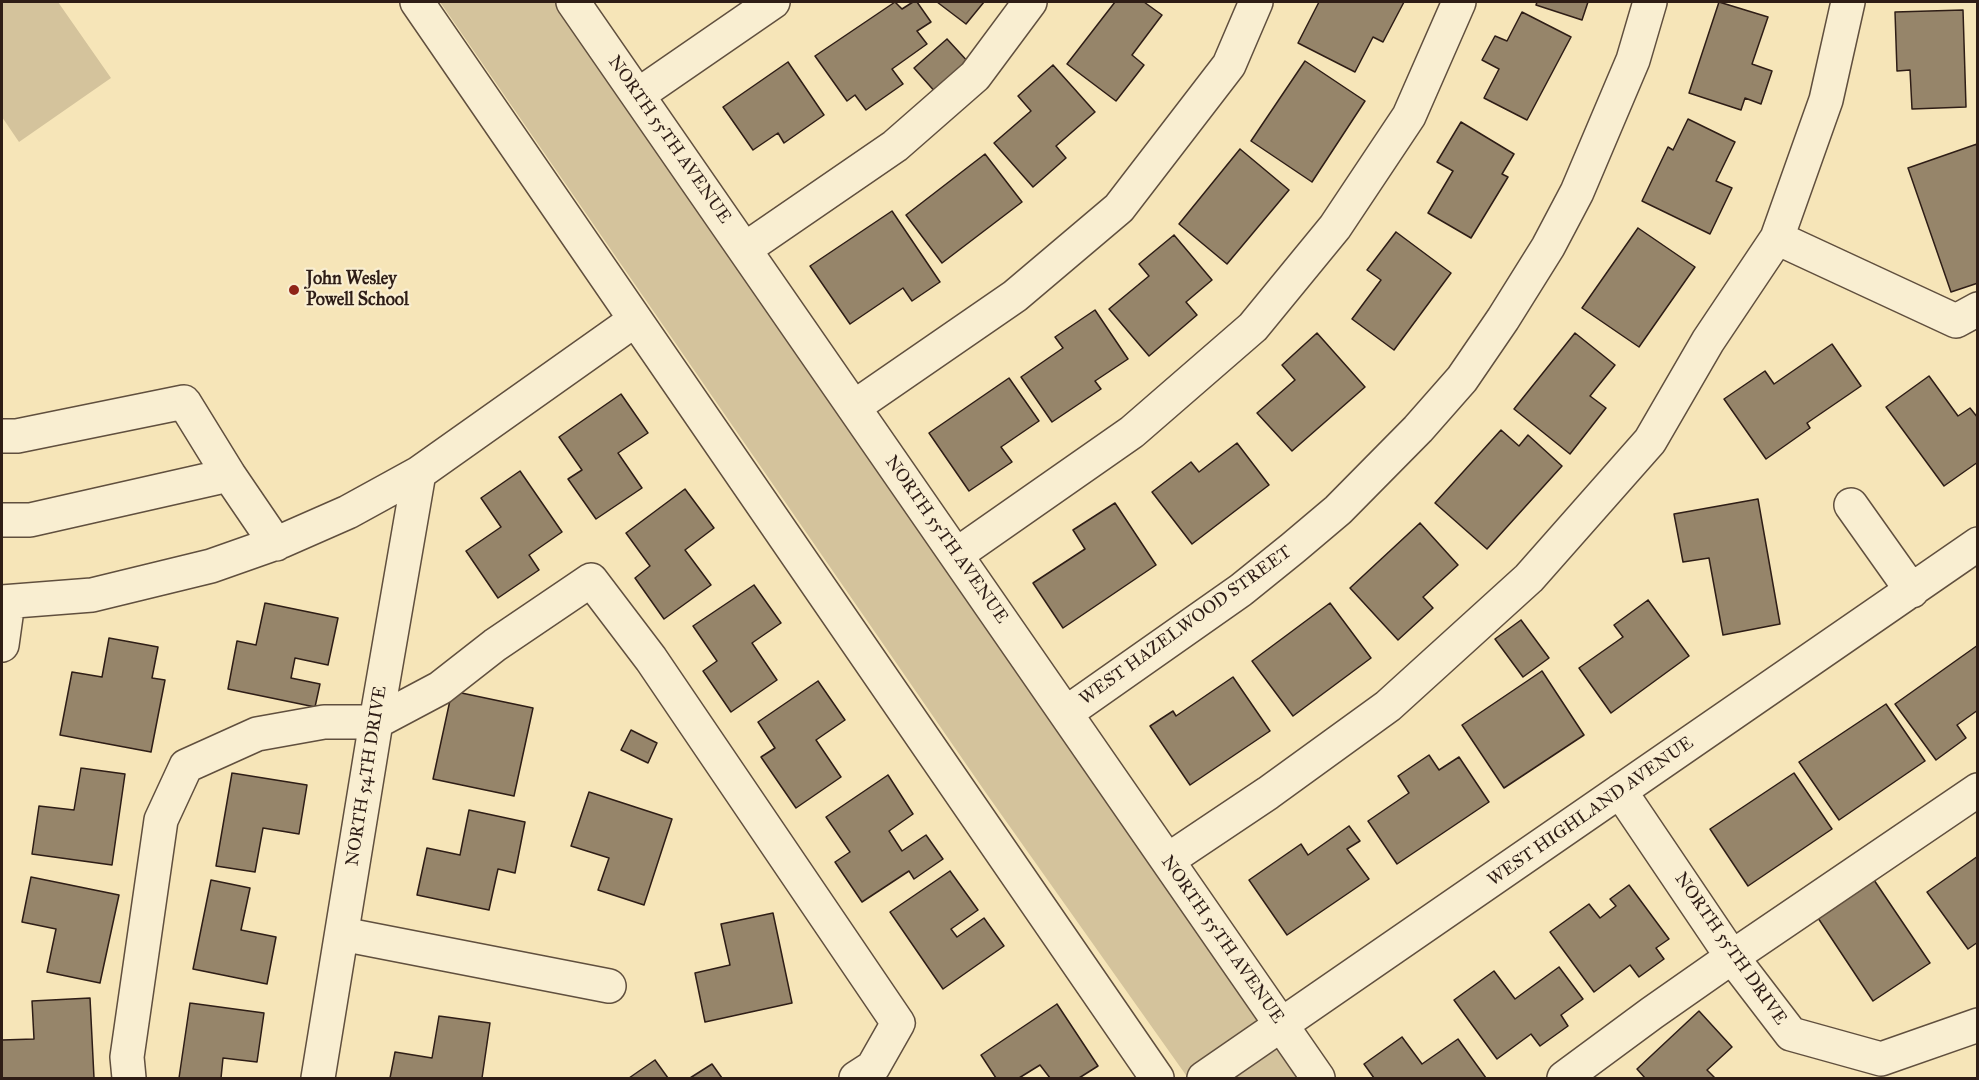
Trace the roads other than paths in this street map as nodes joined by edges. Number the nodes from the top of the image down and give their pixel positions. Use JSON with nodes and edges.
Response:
{"nodes":[{"id":1,"x":417,"y":2,"type":"edge"},
{"id":2,"x":573,"y":2,"type":"edge"},
{"id":3,"x":773,"y":2,"type":"edge"},
{"id":4,"x":1030,"y":2,"type":"edge"},
{"id":5,"x":1256,"y":2,"type":"edge"},
{"id":6,"x":1459,"y":2,"type":"edge"},
{"id":7,"x":1650,"y":2,"type":"edge"},
{"id":8,"x":1848,"y":2,"type":"edge"},
{"id":9,"x":638,"y":95,"type":"junction"},
{"id":10,"x":1777,"y":238,"type":"junction"},
{"id":11,"x":745,"y":249,"type":"junction"},
{"id":12,"x":1977,"y":309,"type":"edge"},
{"id":13,"x":635,"y":320,"type":"junction"},
{"id":14,"x":854,"y":407,"type":"junction"},
{"id":15,"x":2,"y":436,"type":"edge"},
{"id":16,"x":419,"y":473,"type":"junction"},
{"id":17,"x":229,"y":475,"type":"junction"},
{"id":18,"x":1851,"y":505,"type":"dead end"},
{"id":19,"x":2,"y":520,"type":"edge"},
{"id":20,"x":276,"y":544,"type":"junction"},
{"id":21,"x":1977,"y":544,"type":"edge"},
{"id":22,"x":956,"y":555,"type":"junction"},
{"id":23,"x":1911,"y":591,"type":"junction"},
{"id":24,"x":4,"y":602,"type":"edge"},
{"id":25,"x":2,"y":645,"type":"edge"},
{"id":26,"x":1066,"y":712,"type":"junction"},
{"id":27,"x":376,"y":722,"type":"junction"},
{"id":28,"x":1977,"y":790,"type":"edge"},
{"id":29,"x":1620,"y":791,"type":"junction"},
{"id":30,"x":1168,"y":860,"type":"junction"},
{"id":31,"x":342,"y":934,"type":"junction"},
{"id":32,"x":1732,"y":957,"type":"junction"},
{"id":33,"x":609,"y":986,"type":"dead end"},
{"id":34,"x":1281,"y":1025,"type":"junction"},
{"id":35,"x":1977,"y":1025,"type":"edge"},
{"id":36,"x":129,"y":1078,"type":"edge"},
{"id":37,"x":318,"y":1078,"type":"edge"},
{"id":38,"x":856,"y":1078,"type":"edge"},
{"id":39,"x":1157,"y":1078,"type":"edge"},
{"id":40,"x":1204,"y":1078,"type":"edge"},
{"id":41,"x":1318,"y":1078,"type":"edge"},
{"id":42,"x":1564,"y":1078,"type":"edge"}],
"edges":[{"from":1,"to":13,"type":"street"},
{"from":2,"to":9,"type":"street","name":"NORTH 55TH AVENUE"},
{"from":3,"to":9,"type":"street"},
{"from":4,"to":11,"type":"street"},
{"from":5,"to":14,"type":"street"},
{"from":6,"to":22,"type":"street"},
{"from":7,"to":26,"type":"street","name":"WEST HAZELWOOD STREET"},
{"from":8,"to":10,"type":"street"},
{"from":9,"to":11,"type":"street","name":"NORTH 55TH AVENUE"},
{"from":10,"to":12,"type":"street"},
{"from":10,"to":30,"type":"street"},
{"from":11,"to":14,"type":"street","name":"NORTH 55TH AVENUE"},
{"from":13,"to":16,"type":"street"},
{"from":13,"to":39,"type":"street"},
{"from":14,"to":22,"type":"street","name":"NORTH 55TH AVENUE"},
{"from":15,"to":17,"type":"street"},
{"from":16,"to":20,"type":"street"},
{"from":16,"to":27,"type":"street","name":"NORTH 54TH DRIVE"},
{"from":17,"to":19,"type":"street"},
{"from":17,"to":20,"type":"street"},
{"from":18,"to":23,"type":"street"},
{"from":20,"to":24,"type":"street"},
{"from":21,"to":23,"type":"street","name":"WEST HIGHLAND AVENUE"},
{"from":22,"to":26,"type":"street","name":"NORTH 55TH AVENUE"},
{"from":23,"to":29,"type":"street","name":"WEST HIGHLAND AVENUE"},
{"from":24,"to":25,"type":"street"},
{"from":26,"to":30,"type":"street","name":"NORTH 55TH AVENUE"},
{"from":27,"to":31,"type":"street","name":"NORTH 54TH DRIVE"},
{"from":27,"to":36,"type":"street"},
{"from":27,"to":38,"type":"street"},
{"from":28,"to":32,"type":"street"},
{"from":29,"to":32,"type":"street","name":"NORTH 55TH DRIVE"},
{"from":29,"to":34,"type":"street","name":"WEST HIGHLAND AVENUE"},
{"from":30,"to":34,"type":"street","name":"NORTH 55TH AVENUE"},
{"from":31,"to":33,"type":"street"},
{"from":31,"to":37,"type":"street","name":"NORTH 54TH DRIVE"},
{"from":32,"to":35,"type":"street","name":"NORTH 55TH DRIVE"},
{"from":32,"to":42,"type":"street"},
{"from":34,"to":40,"type":"street","name":"WEST HIGHLAND AVENUE"},
{"from":34,"to":41,"type":"street","name":"NORTH 55TH AVENUE"}]}
